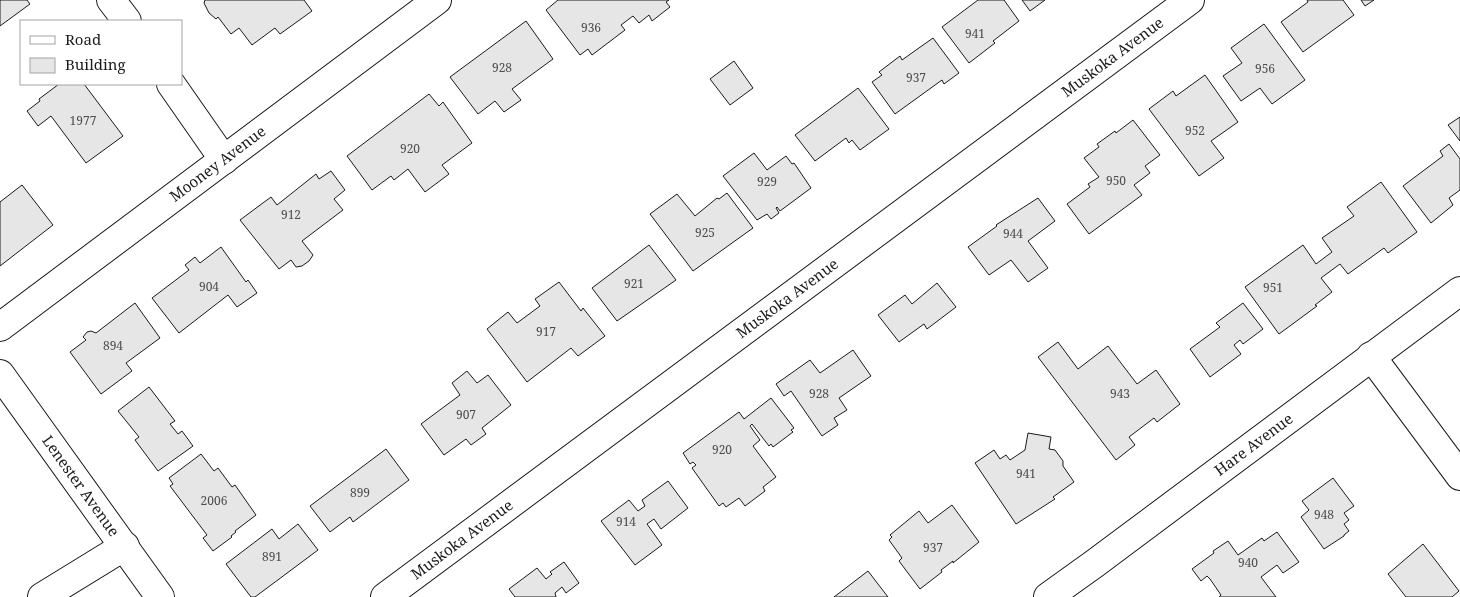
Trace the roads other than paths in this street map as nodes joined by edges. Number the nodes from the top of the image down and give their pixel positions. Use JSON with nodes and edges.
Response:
{"nodes":[{"id":1,"x":111,"y":0,"type":"edge"},
{"id":2,"x":437,"y":0,"type":"edge"},
{"id":3,"x":1190,"y":0,"type":"edge"},
{"id":4,"x":126,"y":20,"type":"edge"},
{"id":5,"x":172,"y":85,"type":"edge"},
{"id":6,"x":224,"y":160,"type":"junction"},
{"id":7,"x":1460,"y":291,"type":"edge"},
{"id":8,"x":0,"y":327,"type":"edge"},
{"id":9,"x":1371,"y":356,"type":"junction"},
{"id":10,"x":0,"y":374,"type":"edge"},
{"id":11,"x":1460,"y":476,"type":"edge"},
{"id":12,"x":125,"y":546,"type":"junction"},
{"id":13,"x":42,"y":597,"type":"edge"},
{"id":14,"x":160,"y":597,"type":"edge"},
{"id":15,"x":385,"y":597,"type":"edge"},
{"id":16,"x":1048,"y":597,"type":"edge"}],
"edges":[{"from":1,"to":4,"type":"street"},
{"from":2,"to":6,"type":"street","name":"Mooney Avenue"},
{"from":3,"to":15,"type":"street","name":"Muskoka Avenue"},
{"from":5,"to":6,"type":"street"},
{"from":6,"to":8,"type":"street","name":"Mooney Avenue"},
{"from":7,"to":9,"type":"street","name":"Hare Avenue"},
{"from":9,"to":11,"type":"street"},
{"from":9,"to":16,"type":"street","name":"Hare Avenue"},
{"from":10,"to":12,"type":"street","name":"Lenester Avenue"},
{"from":12,"to":13,"type":"street"},
{"from":12,"to":14,"type":"street","name":"Lenester Avenue"}]}
